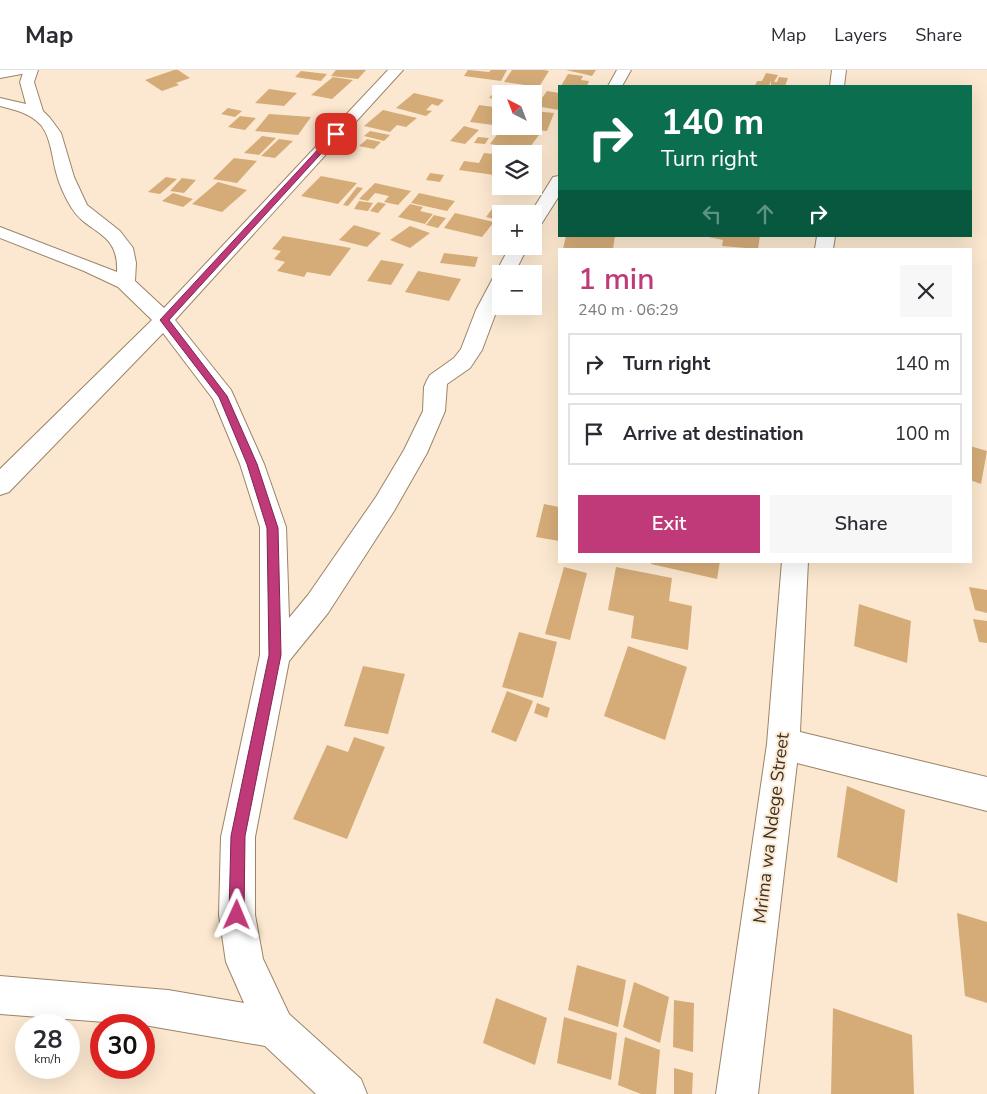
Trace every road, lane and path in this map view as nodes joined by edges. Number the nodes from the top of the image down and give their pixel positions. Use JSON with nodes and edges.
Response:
{"nodes":[{"id":1,"x":22,"y":70,"type":"edge"},
{"id":2,"x":30,"y":70,"type":"edge"},
{"id":3,"x":396,"y":70,"type":"edge"},
{"id":4,"x":624,"y":70,"type":"edge"},
{"id":5,"x":839,"y":70,"type":"edge"},
{"id":6,"x":0,"y":74,"type":"edge"},
{"id":7,"x":616,"y":85,"type":"edge"},
{"id":8,"x":837,"y":85,"type":"edge"},
{"id":9,"x":0,"y":102,"type":"edge"},
{"id":10,"x":36,"y":112,"type":"junction"},
{"id":11,"x":558,"y":183,"type":"edge"},
{"id":12,"x":542,"y":209,"type":"edge"},
{"id":13,"x":0,"y":232,"type":"edge"},
{"id":14,"x":125,"y":283,"type":"junction"},
{"id":15,"x":492,"y":298,"type":"edge"},
{"id":16,"x":164,"y":320,"type":"junction"},
{"id":17,"x":0,"y":485,"type":"edge"},
{"id":18,"x":795,"y":563,"type":"edge"},
{"id":19,"x":275,"y":655,"type":"junction"},
{"id":20,"x":783,"y":744,"type":"junction"},
{"id":21,"x":987,"y":794,"type":"edge"},
{"id":22,"x":0,"y":995,"type":"edge"},
{"id":23,"x":275,"y":1028,"type":"junction"},
{"id":24,"x":346,"y":1094,"type":"edge"},
{"id":25,"x":737,"y":1094,"type":"edge"}],
"edges":[{"from":1,"to":6,"type":"street"},
{"from":2,"to":10,"type":"street"},
{"from":3,"to":16,"type":"street"},
{"from":4,"to":7,"type":"street"},
{"from":5,"to":8,"type":"street"},
{"from":9,"to":10,"type":"street"},
{"from":10,"to":14,"type":"street"},
{"from":11,"to":12,"type":"street"},
{"from":13,"to":14,"type":"street"},
{"from":14,"to":16,"type":"street"},
{"from":15,"to":19,"type":"street"},
{"from":16,"to":17,"type":"street"},
{"from":16,"to":19,"type":"street"},
{"from":18,"to":20,"type":"street","name":"Mrima wa Ndege Street"},
{"from":19,"to":23,"type":"street"},
{"from":20,"to":21,"type":"street"},
{"from":20,"to":25,"type":"street","name":"Mrima wa Ndege Street"},
{"from":22,"to":23,"type":"street"},
{"from":23,"to":24,"type":"street"}]}
